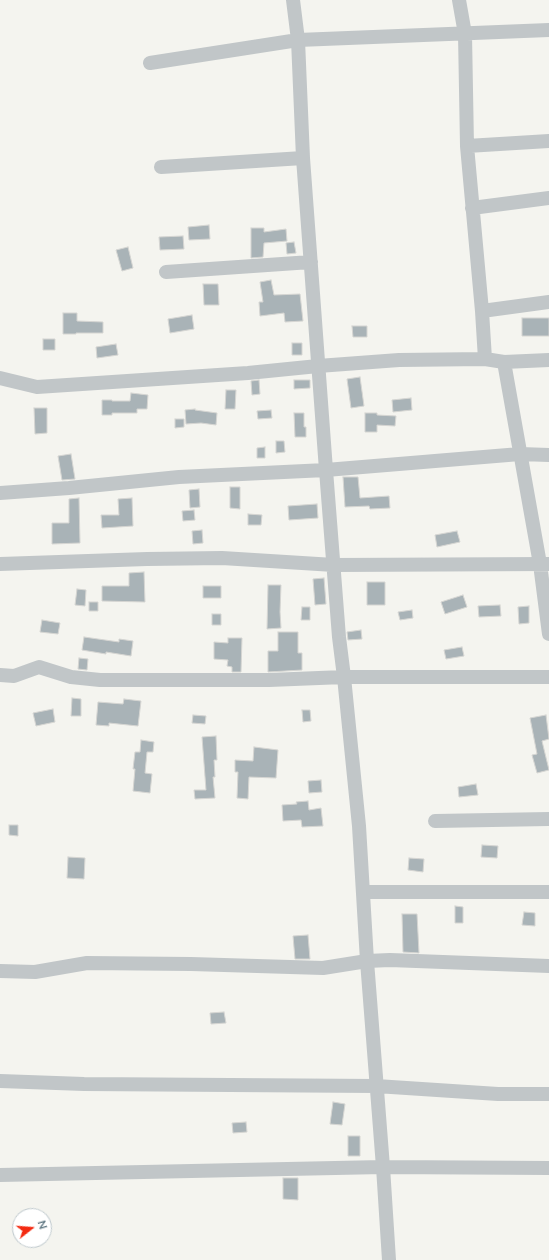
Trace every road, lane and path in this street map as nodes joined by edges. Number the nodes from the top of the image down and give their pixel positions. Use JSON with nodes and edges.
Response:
{"nodes":[{"id":1,"x":292,"y":0,"type":"edge"},
{"id":2,"x":459,"y":0,"type":"edge"},
{"id":3,"x":549,"y":30,"type":"edge"},
{"id":4,"x":465,"y":34,"type":"junction"},
{"id":5,"x":298,"y":40,"type":"junction"},
{"id":6,"x":150,"y":63,"type":"dead end"},
{"id":7,"x":549,"y":141,"type":"edge"},
{"id":8,"x":467,"y":146,"type":"junction"},
{"id":9,"x":303,"y":158,"type":"junction"},
{"id":10,"x":161,"y":167,"type":"dead end"},
{"id":11,"x":549,"y":198,"type":"edge"},
{"id":12,"x":472,"y":208,"type":"junction"},
{"id":13,"x":311,"y":262,"type":"junction"},
{"id":14,"x":166,"y":272,"type":"dead end"},
{"id":15,"x":549,"y":302,"type":"edge"},
{"id":16,"x":482,"y":311,"type":"junction"},
{"id":17,"x":485,"y":359,"type":"junction"},
{"id":18,"x":549,"y":360,"type":"edge"},
{"id":19,"x":504,"y":362,"type":"junction"},
{"id":20,"x":318,"y":366,"type":"junction"},
{"id":21,"x":0,"y":378,"type":"edge"},
{"id":22,"x":520,"y":454,"type":"junction"},
{"id":23,"x":549,"y":455,"type":"edge"},
{"id":24,"x":326,"y":470,"type":"junction"},
{"id":25,"x":0,"y":493,"type":"edge"},
{"id":26,"x":0,"y":564,"type":"edge"},
{"id":27,"x":544,"y":564,"type":"edge"},
{"id":28,"x":334,"y":565,"type":"junction"},
{"id":29,"x":549,"y":634,"type":"edge"},
{"id":30,"x":0,"y":675,"type":"edge"},
{"id":31,"x":344,"y":677,"type":"junction"},
{"id":32,"x":549,"y":677,"type":"edge"},
{"id":33,"x":549,"y":819,"type":"edge"},
{"id":34,"x":435,"y":821,"type":"dead end"},
{"id":35,"x":363,"y":892,"type":"junction"},
{"id":36,"x":549,"y":892,"type":"edge"},
{"id":37,"x":367,"y":961,"type":"junction"},
{"id":38,"x":549,"y":966,"type":"edge"},
{"id":39,"x":0,"y":972,"type":"edge"},
{"id":40,"x":0,"y":1081,"type":"edge"},
{"id":41,"x":376,"y":1086,"type":"junction"},
{"id":42,"x":549,"y":1094,"type":"edge"},
{"id":43,"x":383,"y":1167,"type":"junction"},
{"id":44,"x":549,"y":1168,"type":"edge"},
{"id":45,"x":0,"y":1175,"type":"edge"},
{"id":46,"x":389,"y":1260,"type":"edge"}],
"edges":[{"from":1,"to":5,"type":"street"},
{"from":2,"to":4,"type":"street"},
{"from":3,"to":4,"type":"street"},
{"from":4,"to":5,"type":"street"},
{"from":4,"to":8,"type":"street"},
{"from":5,"to":6,"type":"street"},
{"from":5,"to":9,"type":"street"},
{"from":7,"to":8,"type":"street"},
{"from":8,"to":12,"type":"street"},
{"from":9,"to":10,"type":"street"},
{"from":9,"to":13,"type":"street"},
{"from":11,"to":12,"type":"street"},
{"from":12,"to":16,"type":"street"},
{"from":13,"to":14,"type":"street"},
{"from":13,"to":20,"type":"street"},
{"from":15,"to":16,"type":"street"},
{"from":16,"to":17,"type":"street"},
{"from":17,"to":19,"type":"street"},
{"from":17,"to":20,"type":"street"},
{"from":18,"to":19,"type":"street"},
{"from":19,"to":22,"type":"street"},
{"from":20,"to":21,"type":"street"},
{"from":20,"to":24,"type":"street"},
{"from":22,"to":23,"type":"street"},
{"from":22,"to":24,"type":"street"},
{"from":22,"to":27,"type":"street"},
{"from":24,"to":25,"type":"street"},
{"from":24,"to":28,"type":"street"},
{"from":26,"to":28,"type":"street"},
{"from":27,"to":28,"type":"street"},
{"from":27,"to":29,"type":"street"},
{"from":28,"to":31,"type":"street"},
{"from":30,"to":31,"type":"street"},
{"from":31,"to":32,"type":"street"},
{"from":31,"to":35,"type":"street"},
{"from":33,"to":34,"type":"street"},
{"from":35,"to":36,"type":"street"},
{"from":35,"to":37,"type":"street"},
{"from":37,"to":38,"type":"street"},
{"from":37,"to":39,"type":"street"},
{"from":37,"to":41,"type":"street"},
{"from":40,"to":41,"type":"street"},
{"from":41,"to":42,"type":"street"},
{"from":41,"to":43,"type":"street"},
{"from":43,"to":44,"type":"street"},
{"from":43,"to":45,"type":"street"},
{"from":43,"to":46,"type":"street"}]}
